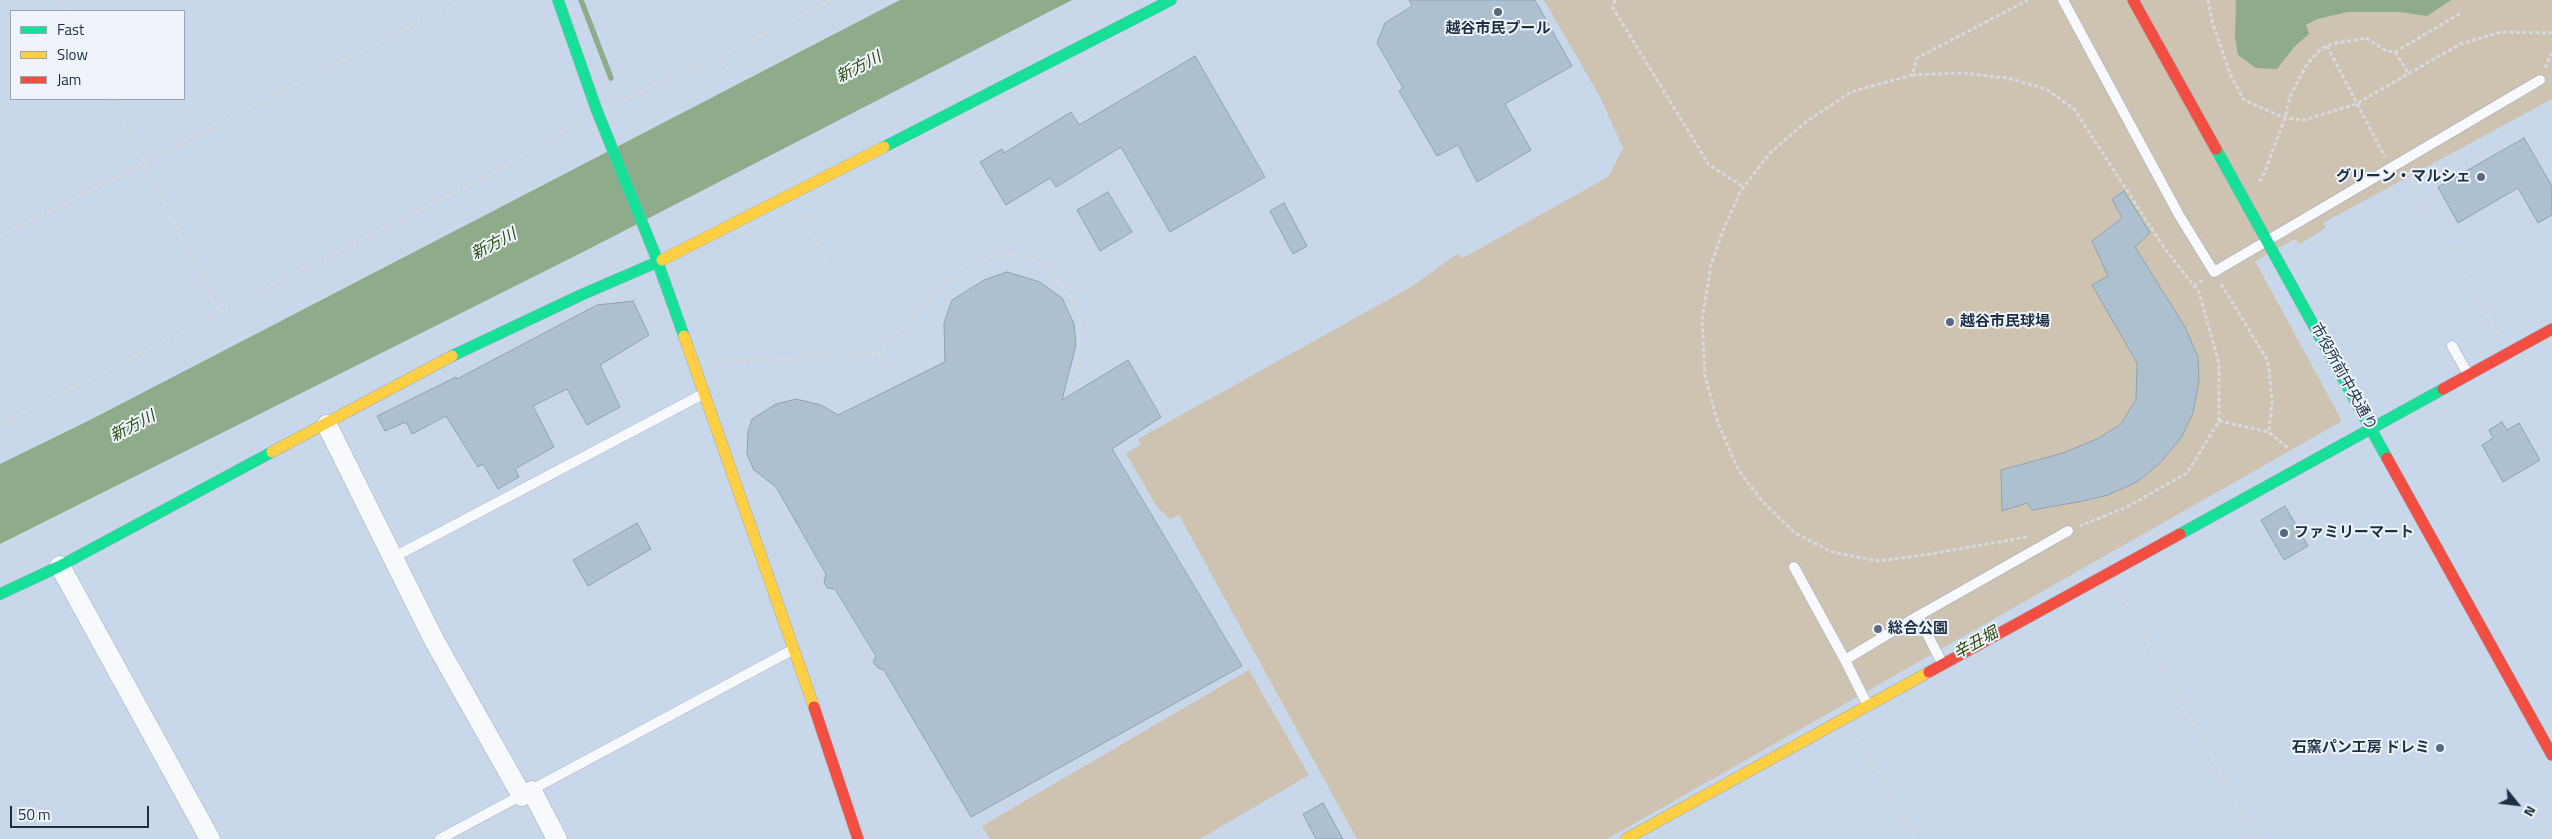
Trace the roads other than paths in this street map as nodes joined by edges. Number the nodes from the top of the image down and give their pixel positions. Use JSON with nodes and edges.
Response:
{"nodes":[{"id":1,"x":558,"y":0,"type":"edge"},
{"id":2,"x":1170,"y":0,"type":"edge"},
{"id":3,"x":2063,"y":0,"type":"edge"},
{"id":4,"x":2133,"y":0,"type":"edge"},
{"id":5,"x":2540,"y":80,"type":"dead end"},
{"id":6,"x":2266,"y":240,"type":"junction"},
{"id":7,"x":655,"y":257,"type":"junction"},
{"id":8,"x":2552,"y":329,"type":"edge"},
{"id":9,"x":2452,"y":346,"type":"dead end"},
{"id":10,"x":2468,"y":375,"type":"junction"},
{"id":11,"x":704,"y":393,"type":"junction"},
{"id":12,"x":327,"y":425,"type":"junction"},
{"id":13,"x":2371,"y":429,"type":"junction"},
{"id":14,"x":2068,"y":531,"type":"road end"},
{"id":15,"x":394,"y":557,"type":"junction"},
{"id":16,"x":60,"y":566,"type":"junction"},
{"id":17,"x":1794,"y":567,"type":"dead end"},
{"id":18,"x":0,"y":594,"type":"edge"},
{"id":19,"x":1918,"y":616,"type":"junction"},
{"id":20,"x":795,"y":649,"type":"junction"},
{"id":21,"x":1844,"y":660,"type":"junction"},
{"id":22,"x":1943,"y":664,"type":"junction"},
{"id":23,"x":1868,"y":705,"type":"junction"},
{"id":24,"x":2552,"y":755,"type":"edge"},
{"id":25,"x":527,"y":794,"type":"junction"},
{"id":26,"x":210,"y":839,"type":"edge"},
{"id":27,"x":440,"y":839,"type":"edge"},
{"id":28,"x":557,"y":839,"type":"edge"},
{"id":29,"x":858,"y":839,"type":"edge"},
{"id":30,"x":1626,"y":839,"type":"edge"}],
"edges":[{"from":1,"to":7,"type":"street"},
{"from":2,"to":7,"type":"street"},
{"from":3,"to":6,"type":"lane"},
{"from":4,"to":6,"type":"street","name":"市役所前中央通り"},
{"from":5,"to":6,"type":"lane"},
{"from":6,"to":13,"type":"street","name":"市役所前中央通り"},
{"from":7,"to":11,"type":"street"},
{"from":7,"to":12,"type":"street"},
{"from":8,"to":10,"type":"street"},
{"from":9,"to":10,"type":"lane"},
{"from":10,"to":13,"type":"street"},
{"from":11,"to":15,"type":"lane"},
{"from":11,"to":20,"type":"street"},
{"from":12,"to":15,"type":"street"},
{"from":12,"to":16,"type":"street"},
{"from":13,"to":22,"type":"street"},
{"from":13,"to":24,"type":"street","name":"市役所前中央通り"},
{"from":14,"to":19,"type":"lane"},
{"from":15,"to":25,"type":"street"},
{"from":16,"to":18,"type":"street"},
{"from":16,"to":26,"type":"street"},
{"from":17,"to":21,"type":"lane"},
{"from":19,"to":21,"type":"lane"},
{"from":19,"to":22,"type":"lane"},
{"from":20,"to":25,"type":"lane"},
{"from":20,"to":29,"type":"street"},
{"from":21,"to":23,"type":"lane"},
{"from":22,"to":23,"type":"street"},
{"from":23,"to":30,"type":"street"},
{"from":25,"to":27,"type":"lane"},
{"from":25,"to":28,"type":"street"}]}
